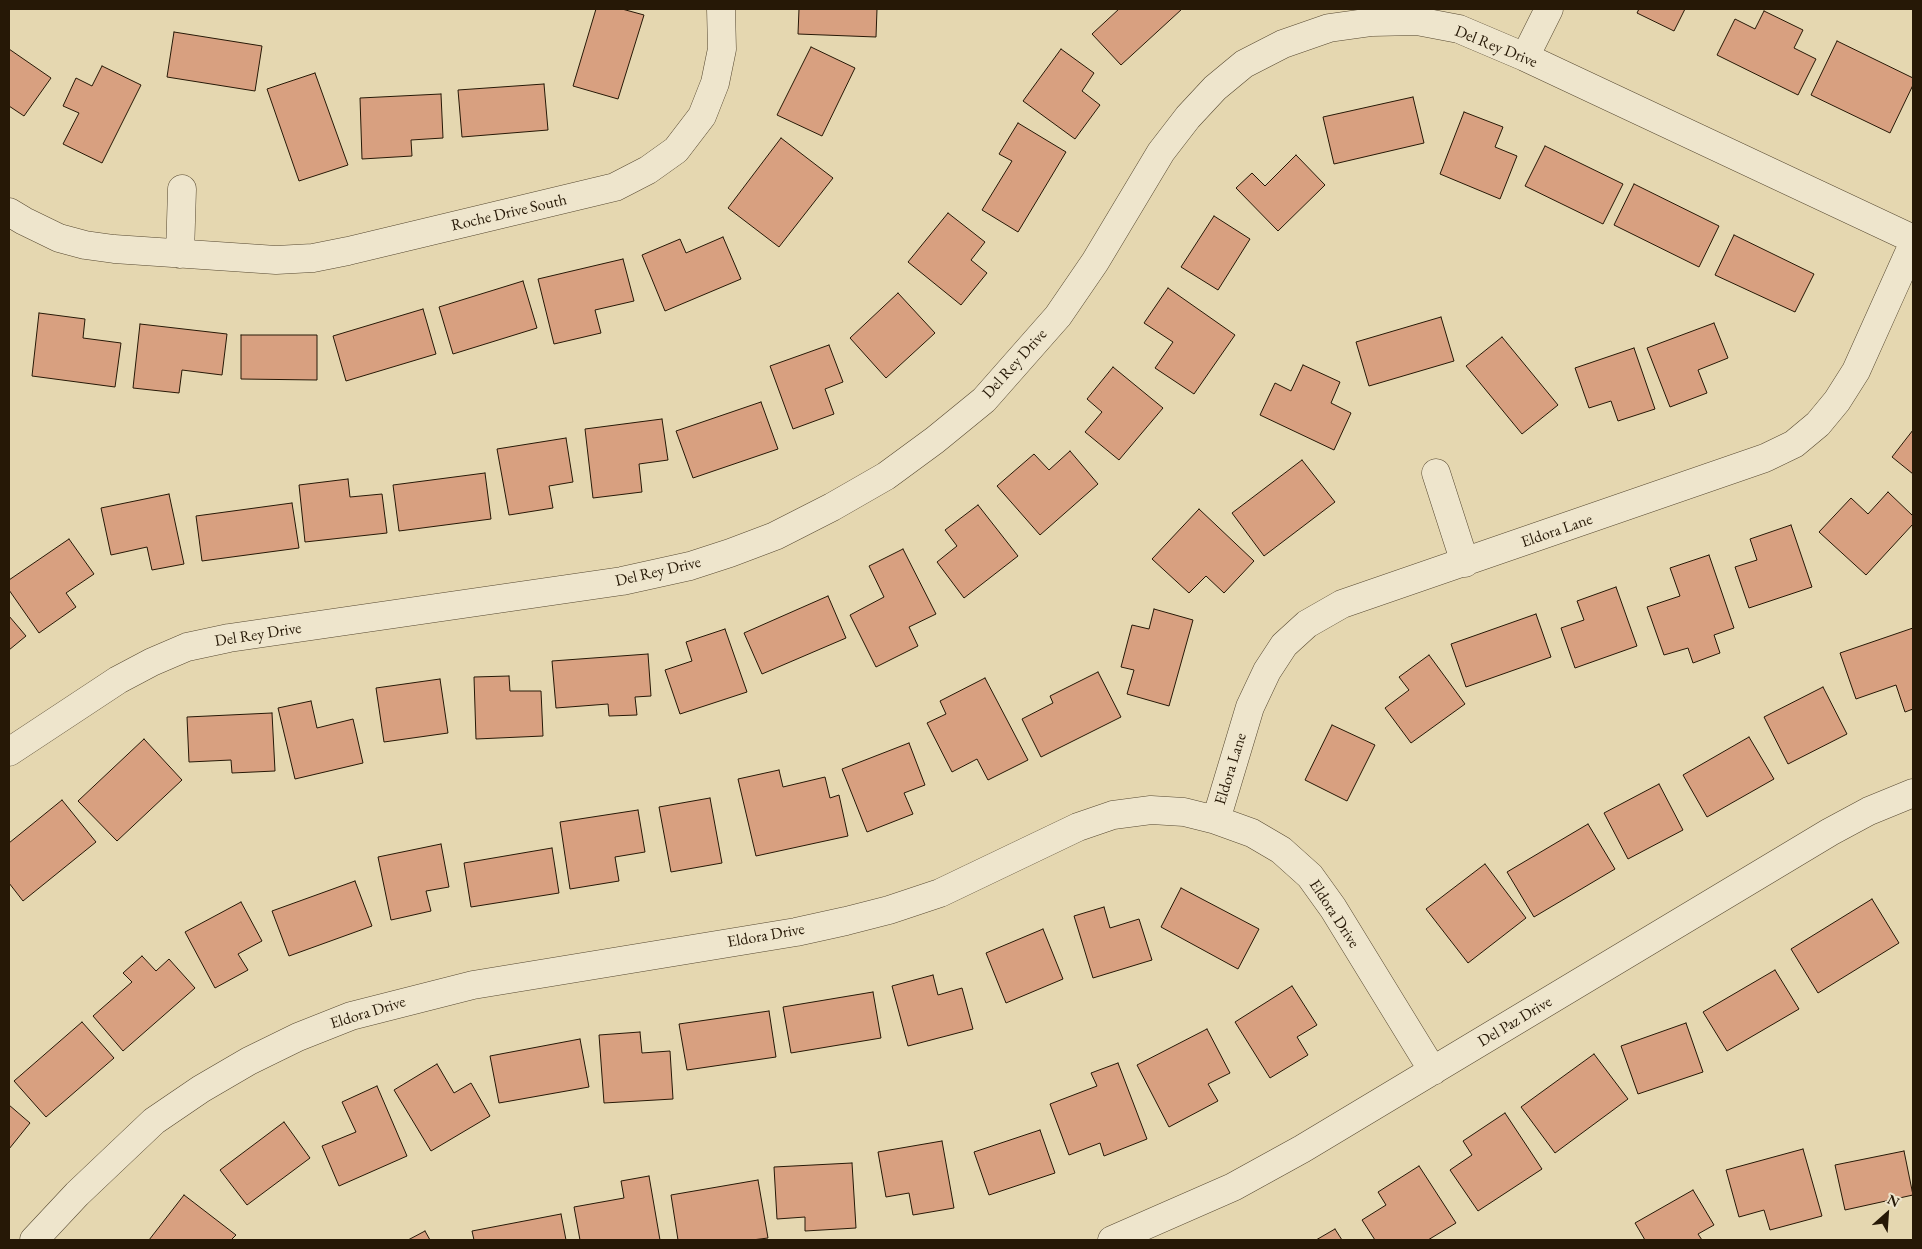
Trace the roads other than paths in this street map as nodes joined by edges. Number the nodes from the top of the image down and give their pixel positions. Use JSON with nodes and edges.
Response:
{"nodes":[{"id":1,"x":721,"y":9,"type":"edge"},
{"id":2,"x":1549,"y":9,"type":"edge"},
{"id":3,"x":1526,"y":57,"type":"junction"},
{"id":4,"x":182,"y":188,"type":"dead end"},
{"id":5,"x":9,"y":212,"type":"edge"},
{"id":6,"x":1913,"y":239,"type":"edge"},
{"id":7,"x":1913,"y":244,"type":"edge"},
{"id":8,"x":180,"y":254,"type":"junction"},
{"id":9,"x":1436,"y":474,"type":"dead end"},
{"id":10,"x":1465,"y":563,"type":"junction"},
{"id":11,"x":9,"y":752,"type":"edge"},
{"id":12,"x":1913,"y":793,"type":"edge"},
{"id":13,"x":1216,"y":820,"type":"junction"},
{"id":14,"x":1433,"y":1071,"type":"junction"},
{"id":15,"x":34,"y":1240,"type":"edge"},
{"id":16,"x":1112,"y":1240,"type":"edge"}],
"edges":[{"from":1,"to":8,"type":"street","name":"Roche Drive South"},
{"from":2,"to":3,"type":"street"},
{"from":3,"to":6,"type":"street","name":"Del Rey Drive"},
{"from":3,"to":11,"type":"street","name":"Del Rey Drive"},
{"from":4,"to":8,"type":"street"},
{"from":5,"to":8,"type":"street","name":"Roche Drive South"},
{"from":7,"to":10,"type":"street","name":"Eldora Lane"},
{"from":9,"to":10,"type":"street"},
{"from":10,"to":13,"type":"street","name":"Eldora Lane"},
{"from":12,"to":14,"type":"street","name":"Del Paz Drive"},
{"from":13,"to":14,"type":"street","name":"Eldora Drive"},
{"from":13,"to":15,"type":"street","name":"Eldora Drive"},
{"from":14,"to":16,"type":"street","name":"Del Paz Drive"}]}
